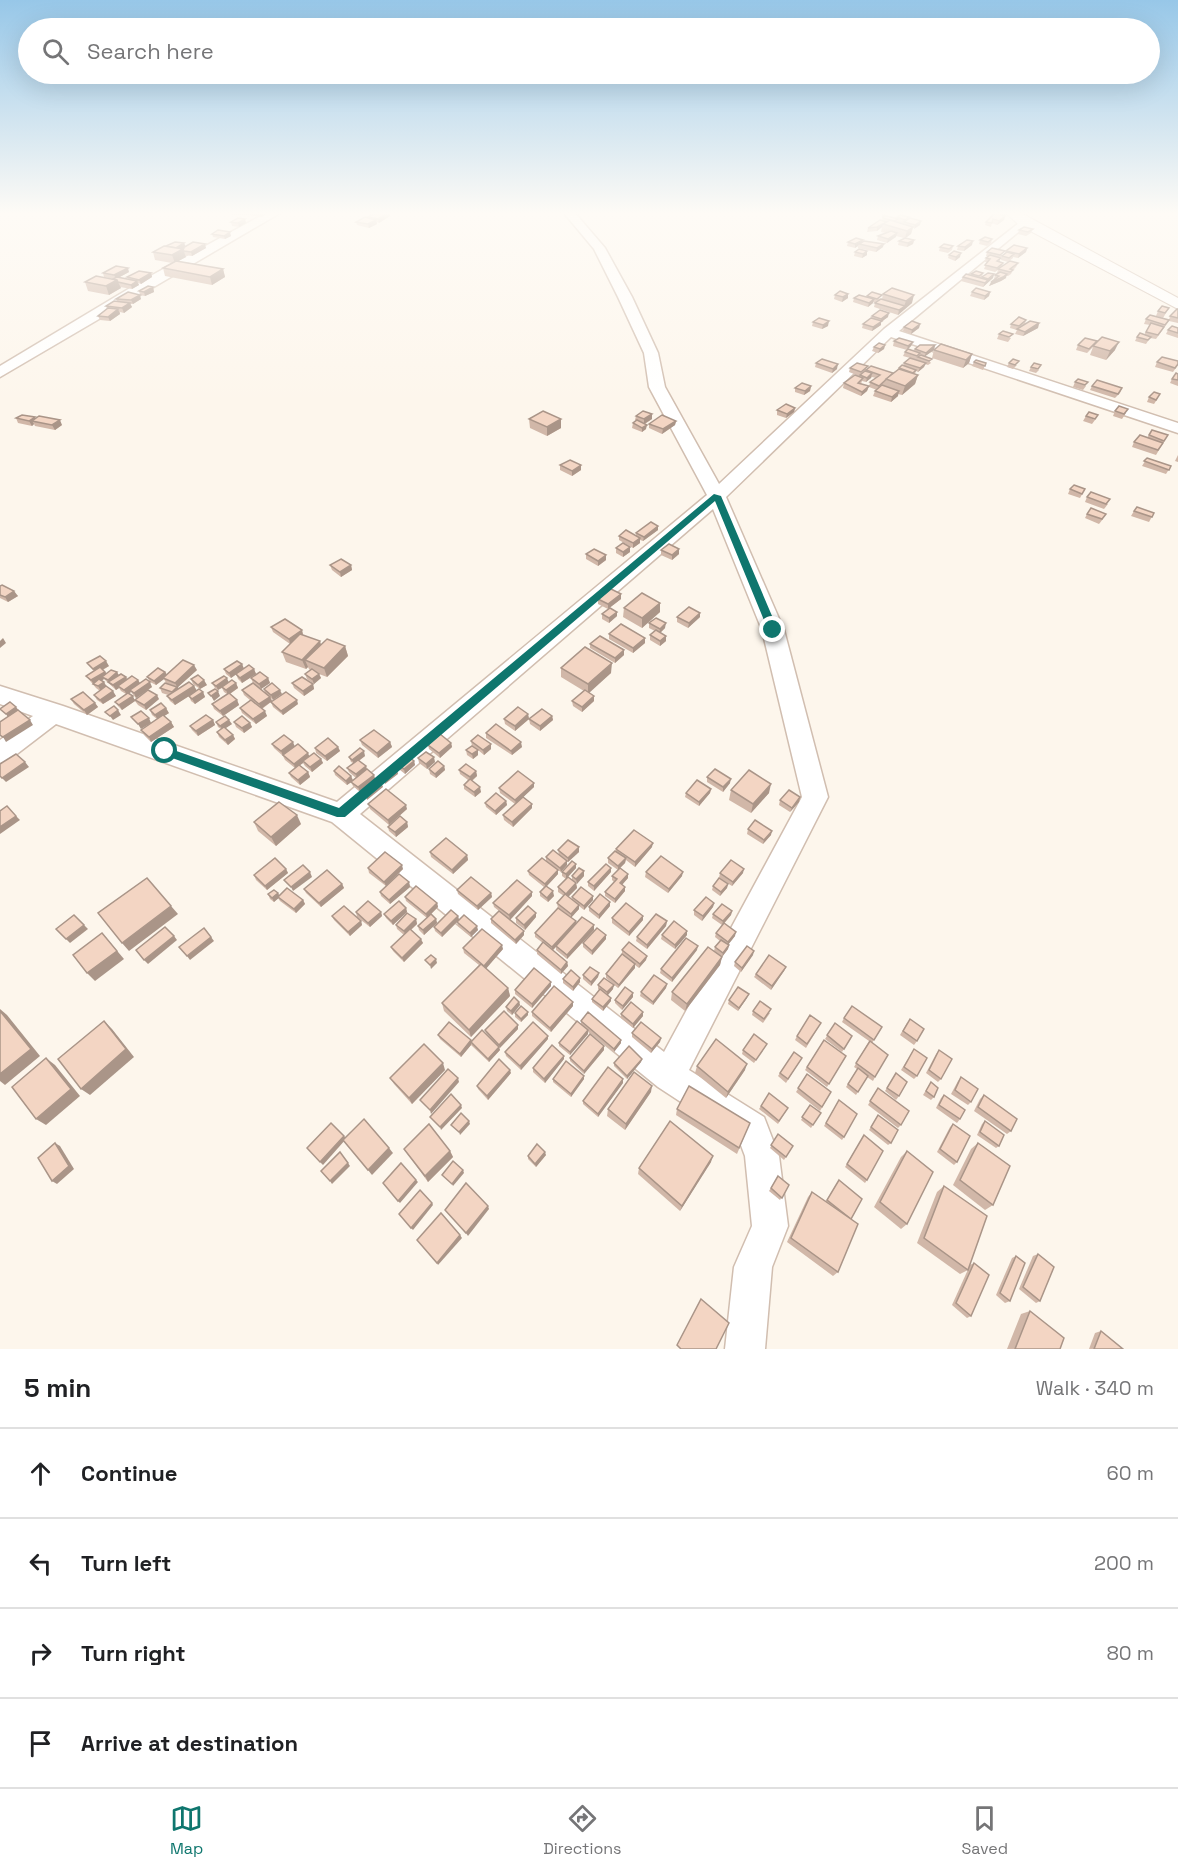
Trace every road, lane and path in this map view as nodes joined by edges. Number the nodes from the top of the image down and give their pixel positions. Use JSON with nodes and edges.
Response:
{"nodes":[{"id":1,"x":161,"y":276,"type":"edge"},
{"id":2,"x":614,"y":276,"type":"edge"},
{"id":3,"x":953,"y":276,"type":"edge"},
{"id":4,"x":1126,"y":276,"type":"edge"},
{"id":5,"x":1178,"y":304,"type":"edge"},
{"id":6,"x":889,"y":332,"type":"junction"},
{"id":7,"x":0,"y":372,"type":"edge"},
{"id":8,"x":1178,"y":428,"type":"edge"},
{"id":9,"x":717,"y":496,"type":"junction"},
{"id":10,"x":0,"y":694,"type":"edge"},
{"id":11,"x":55,"y":712,"type":"junction"},
{"id":12,"x":0,"y":753,"type":"edge"},
{"id":13,"x":341,"y":814,"type":"junction"},
{"id":14,"x":669,"y":1076,"type":"junction"},
{"id":15,"x":745,"y":1349,"type":"edge"}],
"edges":[{"from":1,"to":7,"type":"street"},
{"from":2,"to":9,"type":"street"},
{"from":3,"to":6,"type":"street"},
{"from":4,"to":5,"type":"street"},
{"from":6,"to":8,"type":"street"},
{"from":6,"to":9,"type":"street"},
{"from":9,"to":13,"type":"street"},
{"from":9,"to":14,"type":"street"},
{"from":10,"to":11,"type":"street"},
{"from":11,"to":12,"type":"street"},
{"from":11,"to":13,"type":"street"},
{"from":13,"to":14,"type":"street"},
{"from":14,"to":15,"type":"street"}]}
